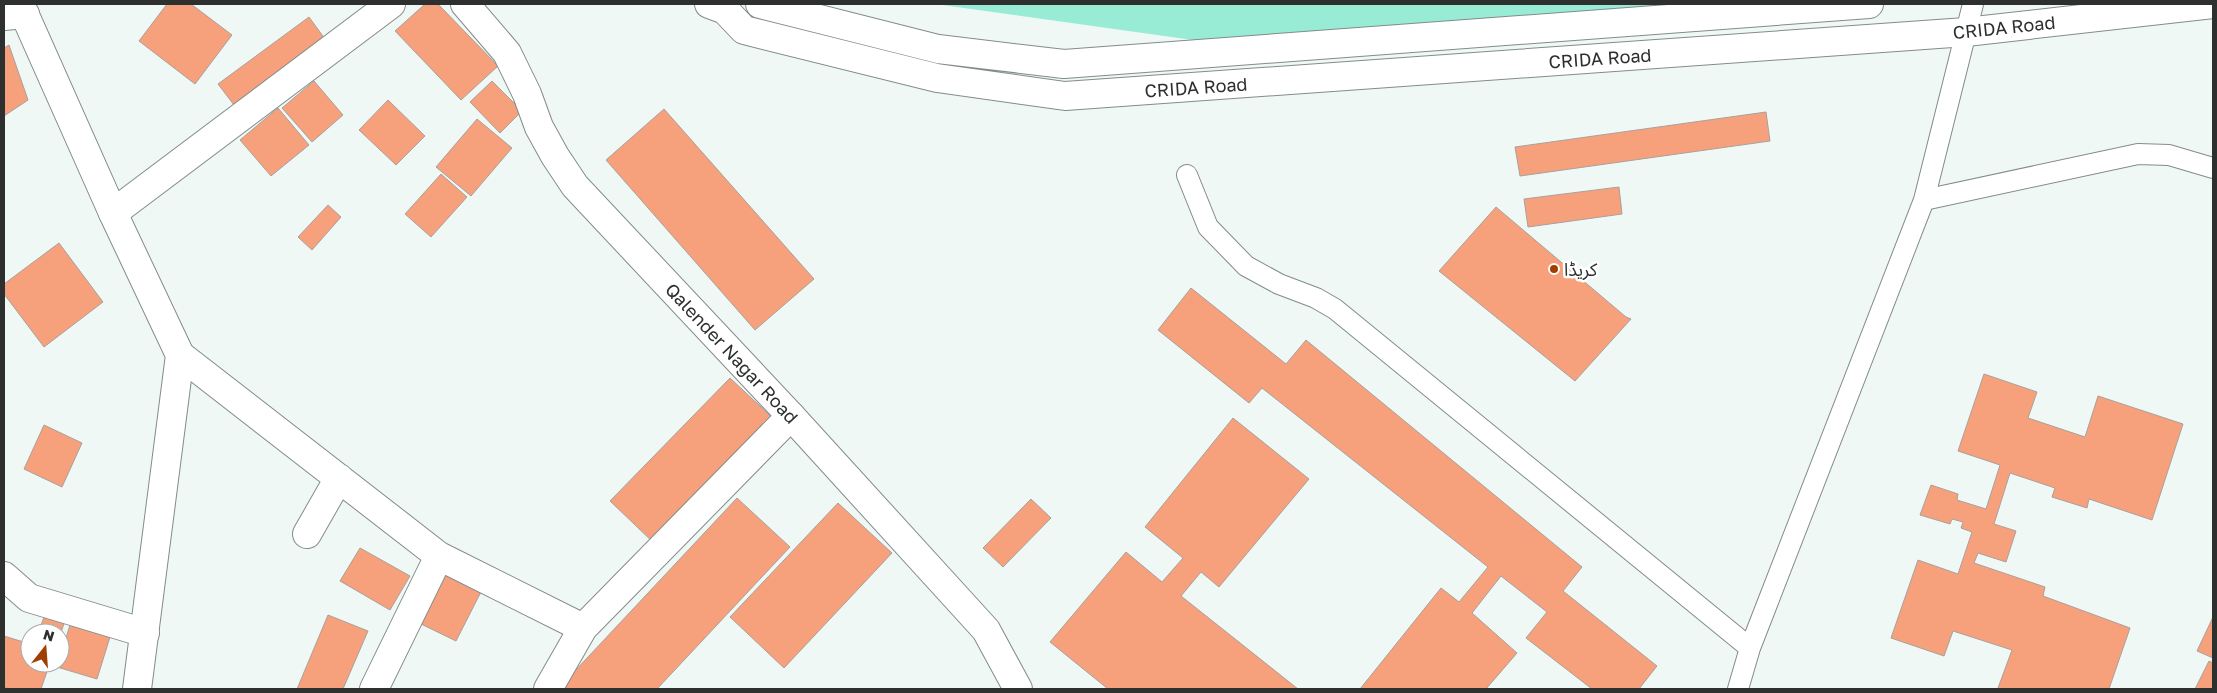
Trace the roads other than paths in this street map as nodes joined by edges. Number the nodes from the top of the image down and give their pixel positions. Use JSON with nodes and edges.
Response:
{"nodes":[{"id":1,"x":391,"y":4,"type":"edge"},
{"id":2,"x":465,"y":4,"type":"edge"},
{"id":3,"x":760,"y":4,"type":"edge"},
{"id":4,"x":1869,"y":4,"type":"edge"},
{"id":5,"x":1973,"y":4,"type":"edge"},
{"id":6,"x":2213,"y":4,"type":"edge"},
{"id":7,"x":726,"y":6,"type":"edge"},
{"id":8,"x":16,"y":11,"type":"edge"},
{"id":9,"x":1966,"y":32,"type":"junction"},
{"id":10,"x":988,"y":55,"type":"junction"},
{"id":11,"x":987,"y":85,"type":"junction"},
{"id":12,"x":2213,"y":168,"type":"edge"},
{"id":13,"x":1186,"y":175,"type":"dead end"},
{"id":14,"x":1924,"y":200,"type":"junction"},
{"id":15,"x":113,"y":214,"type":"junction"},
{"id":16,"x":180,"y":354,"type":"junction"},
{"id":17,"x":791,"y":416,"type":"junction"},
{"id":18,"x":339,"y":478,"type":"junction"},
{"id":19,"x":307,"y":534,"type":"dead end"},
{"id":20,"x":439,"y":556,"type":"junction"},
{"id":21,"x":4,"y":576,"type":"edge"},
{"id":22,"x":583,"y":628,"type":"junction"},
{"id":23,"x":145,"y":633,"type":"junction"},
{"id":24,"x":1750,"y":648,"type":"junction"},
{"id":25,"x":137,"y":689,"type":"edge"},
{"id":26,"x":374,"y":689,"type":"edge"},
{"id":27,"x":548,"y":689,"type":"edge"},
{"id":28,"x":1018,"y":689,"type":"edge"},
{"id":29,"x":1738,"y":689,"type":"edge"}],
"edges":[{"from":1,"to":15,"type":"street"},
{"from":2,"to":17,"type":"street","name":"Qalender Nagar Road"},
{"from":3,"to":10,"type":"street","name":"CRIDA Road"},
{"from":4,"to":10,"type":"street","name":"CRIDA Road"},
{"from":5,"to":9,"type":"lane"},
{"from":6,"to":9,"type":"street","name":"CRIDA Road"},
{"from":7,"to":11,"type":"street","name":"CRIDA Road"},
{"from":8,"to":15,"type":"street"},
{"from":9,"to":11,"type":"street","name":"CRIDA Road"},
{"from":9,"to":14,"type":"lane"},
{"from":10,"to":11,"type":"street"},
{"from":12,"to":14,"type":"lane"},
{"from":13,"to":24,"type":"lane"},
{"from":14,"to":24,"type":"lane"},
{"from":15,"to":16,"type":"street"},
{"from":16,"to":18,"type":"street"},
{"from":16,"to":23,"type":"street"},
{"from":17,"to":22,"type":"street"},
{"from":17,"to":28,"type":"street","name":"Qalender Nagar Road"},
{"from":18,"to":19,"type":"street"},
{"from":18,"to":20,"type":"street"},
{"from":20,"to":22,"type":"street"},
{"from":20,"to":26,"type":"street"},
{"from":21,"to":23,"type":"street"},
{"from":22,"to":27,"type":"street"},
{"from":23,"to":25,"type":"street"},
{"from":24,"to":29,"type":"lane"}]}
